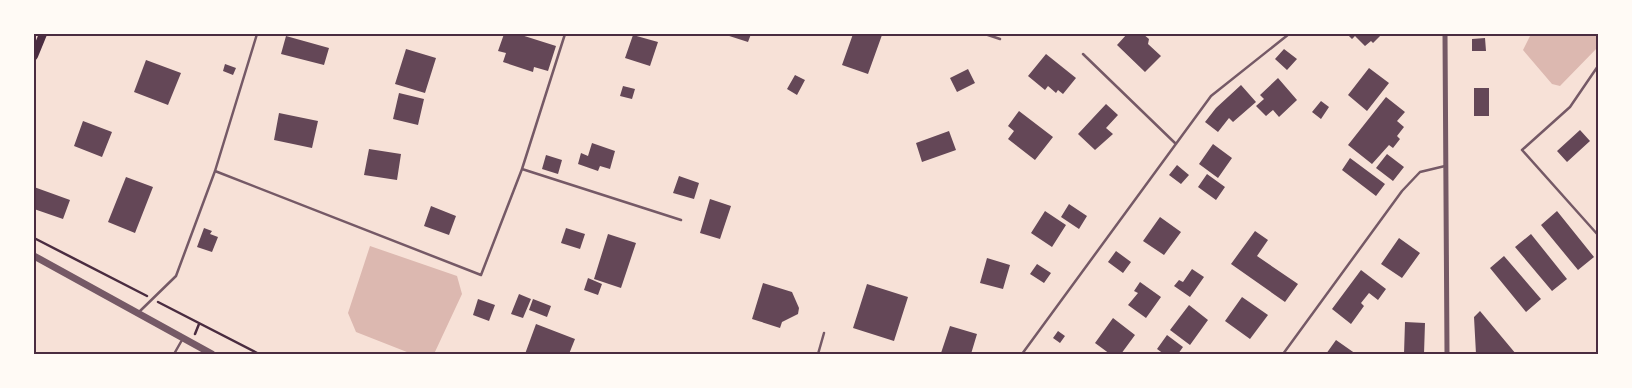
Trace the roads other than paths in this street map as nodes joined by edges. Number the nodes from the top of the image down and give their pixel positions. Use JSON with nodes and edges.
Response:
{"nodes":[{"id":1,"x":43,"y":34,"type":"edge"},
{"id":2,"x":258,"y":34,"type":"edge"},
{"id":3,"x":565,"y":34,"type":"edge"},
{"id":4,"x":985,"y":34,"type":"edge"},
{"id":5,"x":1289,"y":34,"type":"edge"},
{"id":6,"x":1446,"y":34,"type":"edge"},
{"id":7,"x":1000,"y":39,"type":"dead end"},
{"id":8,"x":1082,"y":54,"type":"dead end"},
{"id":9,"x":34,"y":56,"type":"edge"},
{"id":10,"x":1598,"y":66,"type":"edge"},
{"id":11,"x":1176,"y":144,"type":"junction"},
{"id":12,"x":1446,"y":165,"type":"junction"},
{"id":13,"x":522,"y":170,"type":"junction"},
{"id":14,"x":214,"y":171,"type":"junction"},
{"id":15,"x":681,"y":220,"type":"dead end"},
{"id":16,"x":1598,"y":235,"type":"edge"},
{"id":17,"x":34,"y":256,"type":"edge"},
{"id":18,"x":138,"y":313,"type":"junction"},
{"id":19,"x":824,"y":333,"type":"dead end"},
{"id":20,"x":182,"y":338,"type":"junction"},
{"id":21,"x":174,"y":354,"type":"edge"},
{"id":22,"x":212,"y":354,"type":"edge"},
{"id":23,"x":818,"y":354,"type":"edge"},
{"id":24,"x":1022,"y":354,"type":"edge"},
{"id":25,"x":1283,"y":354,"type":"edge"},
{"id":26,"x":1447,"y":354,"type":"edge"}],
"edges":[{"from":1,"to":9,"type":"main road"},
{"from":2,"to":14,"type":"lane"},
{"from":3,"to":13,"type":"lane"},
{"from":4,"to":7,"type":"lane"},
{"from":5,"to":11,"type":"lane"},
{"from":6,"to":12,"type":"street"},
{"from":8,"to":11,"type":"lane"},
{"from":10,"to":16,"type":"lane"},
{"from":11,"to":24,"type":"lane"},
{"from":12,"to":25,"type":"lane"},
{"from":12,"to":26,"type":"street"},
{"from":13,"to":14,"type":"lane"},
{"from":13,"to":15,"type":"lane"},
{"from":14,"to":18,"type":"lane"},
{"from":17,"to":18,"type":"street"},
{"from":18,"to":20,"type":"street"},
{"from":19,"to":23,"type":"lane"},
{"from":20,"to":21,"type":"lane"},
{"from":20,"to":22,"type":"street"}]}
